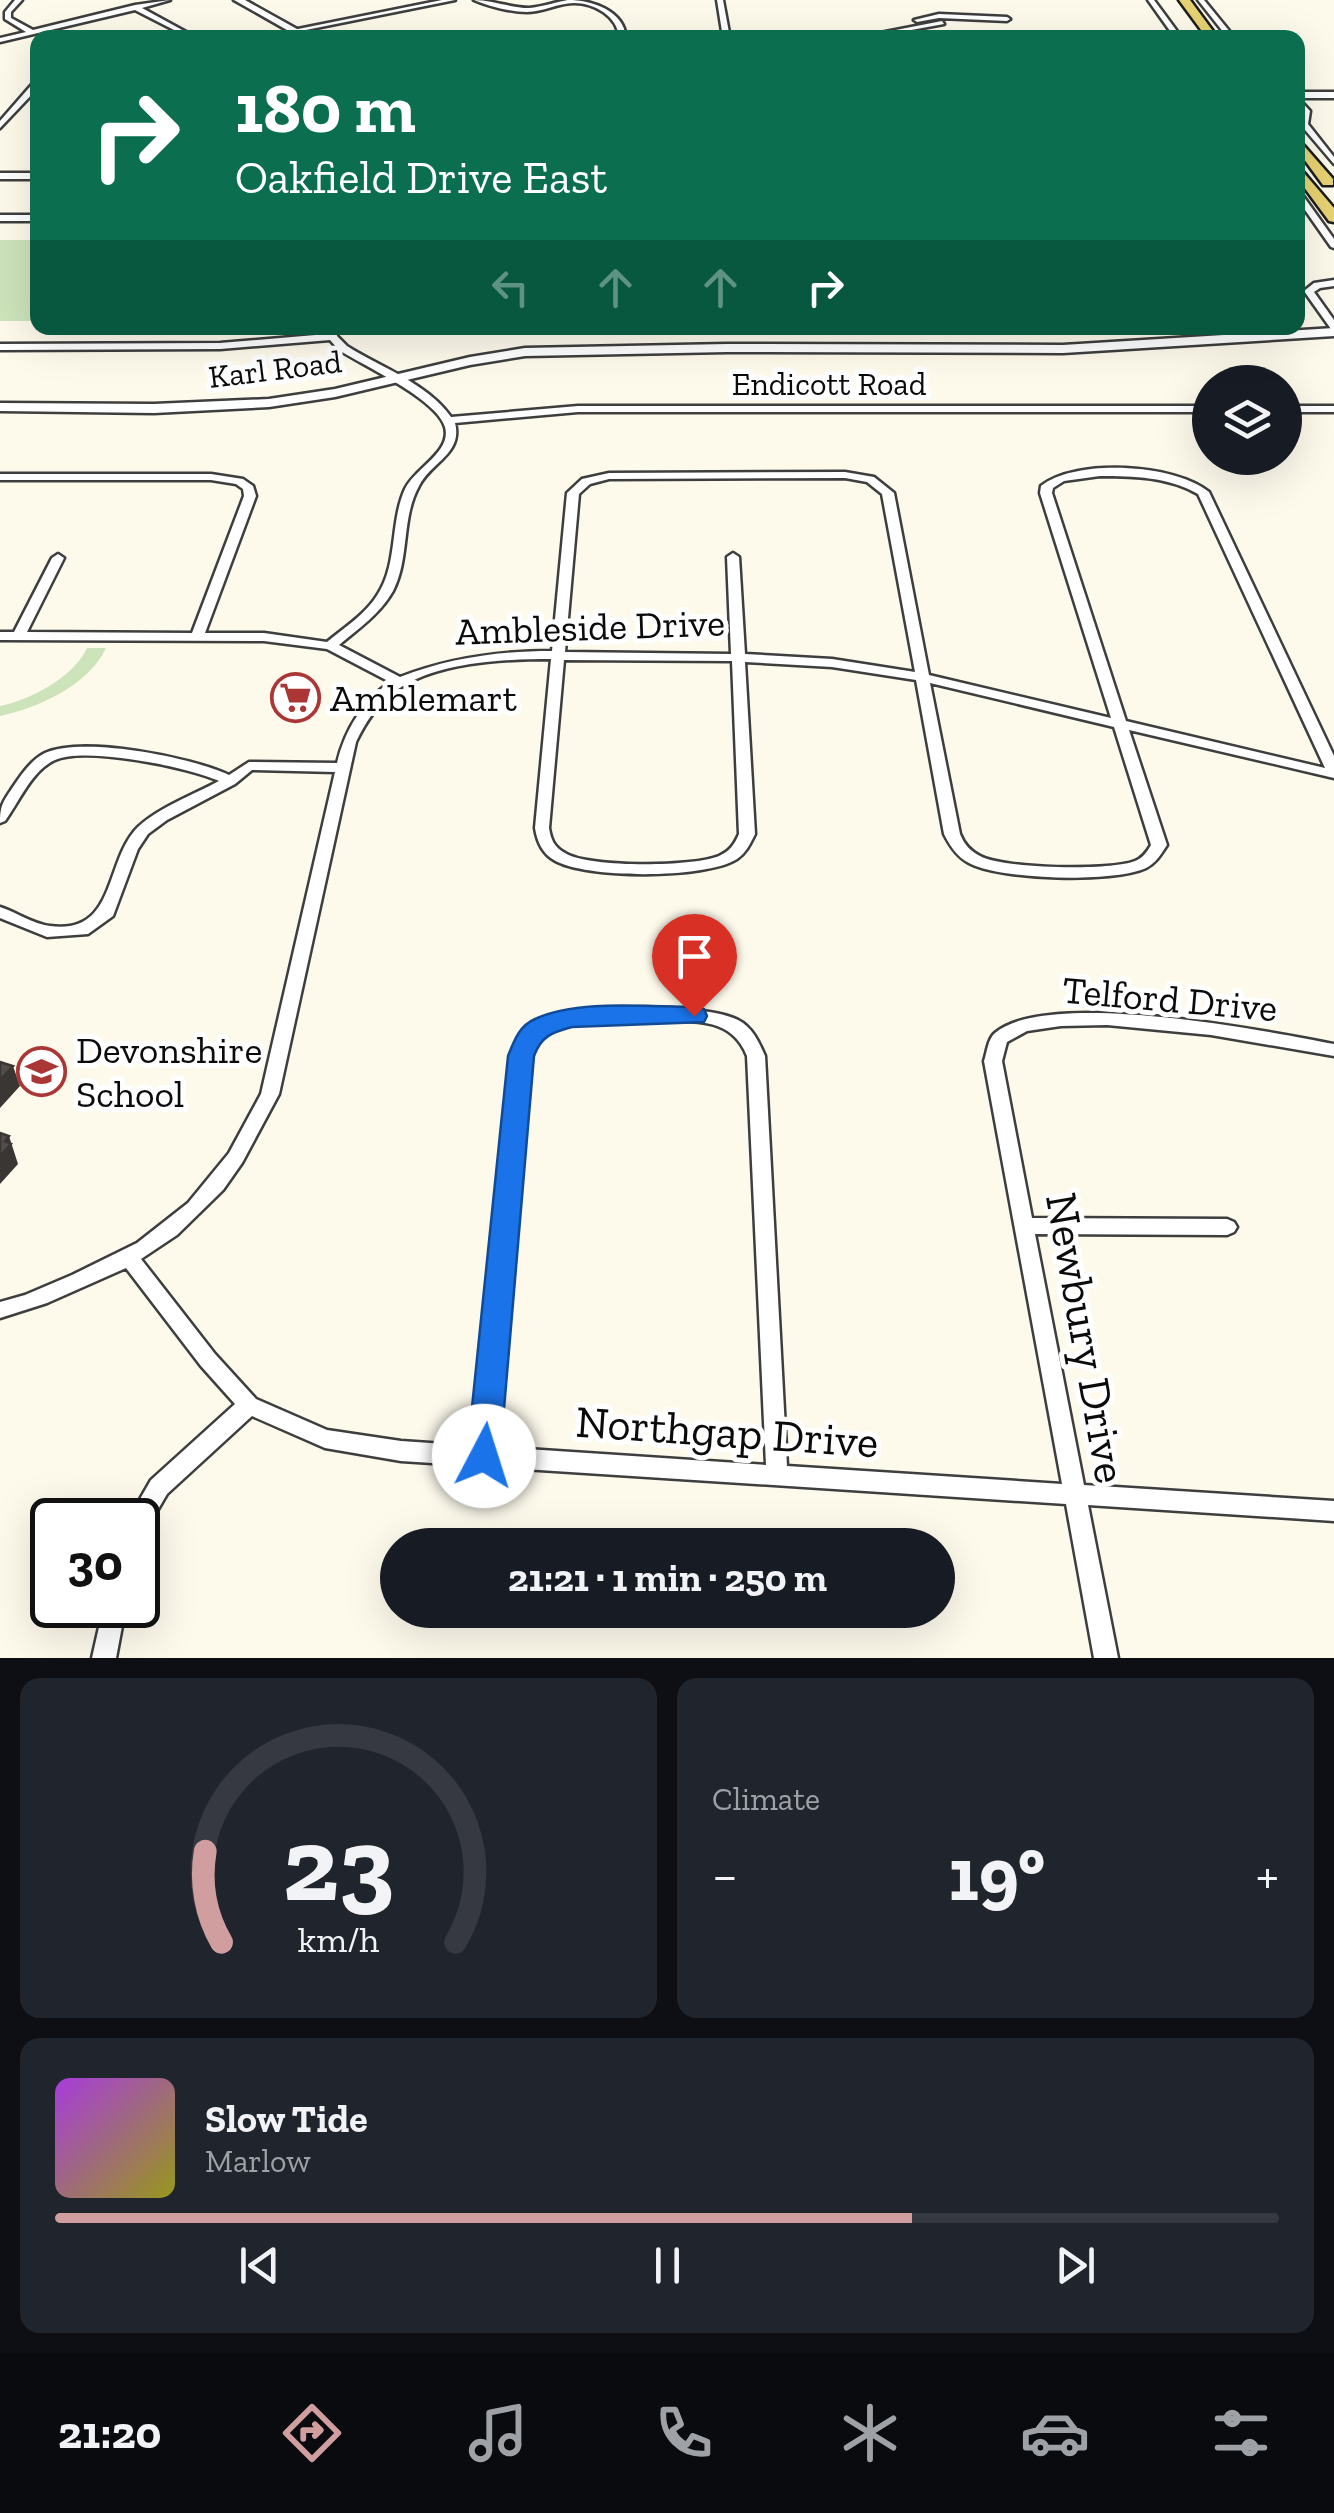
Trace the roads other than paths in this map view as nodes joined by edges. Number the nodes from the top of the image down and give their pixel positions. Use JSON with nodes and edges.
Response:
{"nodes":[{"id":1,"x":20,"y":0,"type":"edge"},
{"id":2,"x":167,"y":0,"type":"edge"},
{"id":3,"x":238,"y":0,"type":"edge"},
{"id":4,"x":452,"y":0,"type":"edge"},
{"id":5,"x":477,"y":0,"type":"edge"},
{"id":6,"x":720,"y":0,"type":"edge"},
{"id":7,"x":1151,"y":0,"type":"edge"},
{"id":8,"x":1166,"y":0,"type":"edge"},
{"id":9,"x":1184,"y":0,"type":"edge"},
{"id":10,"x":1201,"y":0,"type":"edge"},
{"id":11,"x":579,"y":1,"type":"edge"},
{"id":12,"x":135,"y":7,"type":"junction"},
{"id":13,"x":946,"y":18,"type":"junction"},
{"id":14,"x":1007,"y":18,"type":"dead end"},
{"id":15,"x":917,"y":20,"type":"dead end"},
{"id":16,"x":34,"y":30,"type":"edge"},
{"id":17,"x":179,"y":30,"type":"edge"},
{"id":18,"x":296,"y":30,"type":"joint"},
{"id":19,"x":623,"y":30,"type":"edge"},
{"id":20,"x":726,"y":30,"type":"edge"},
{"id":21,"x":914,"y":30,"type":"edge"},
{"id":22,"x":1173,"y":30,"type":"edge"},
{"id":23,"x":1190,"y":30,"type":"edge"},
{"id":24,"x":1207,"y":30,"type":"edge"},
{"id":25,"x":1225,"y":30,"type":"edge"},
{"id":26,"x":30,"y":31,"type":"joint"},
{"id":27,"x":0,"y":40,"type":"edge"},
{"id":28,"x":30,"y":92,"type":"edge"},
{"id":29,"x":1334,"y":95,"type":"edge"},
{"id":30,"x":1305,"y":97,"type":"edge"},
{"id":31,"x":1305,"y":125,"type":"edge"},
{"id":32,"x":0,"y":126,"type":"edge"},
{"id":33,"x":1305,"y":152,"type":"edge"},
{"id":34,"x":1334,"y":162,"type":"edge"},
{"id":35,"x":0,"y":176,"type":"edge"},
{"id":36,"x":30,"y":176,"type":"edge"},
{"id":37,"x":1305,"y":179,"type":"edge"},
{"id":38,"x":1334,"y":190,"type":"edge"},
{"id":39,"x":1305,"y":205,"type":"edge"},
{"id":40,"x":0,"y":218,"type":"edge"},
{"id":41,"x":30,"y":218,"type":"edge"},
{"id":42,"x":1334,"y":218,"type":"edge"},
{"id":43,"x":1334,"y":245,"type":"edge"},
{"id":44,"x":1334,"y":283,"type":"edge"},
{"id":45,"x":1305,"y":328,"type":"edge"},
{"id":46,"x":1305,"y":330,"type":"edge"},
{"id":47,"x":1334,"y":330,"type":"edge"},
{"id":48,"x":308,"y":335,"type":"edge"},
{"id":49,"x":334,"y":335,"type":"edge"},
{"id":50,"x":1196,"y":335,"type":"edge"},
{"id":51,"x":0,"y":346,"type":"edge"},
{"id":52,"x":392,"y":379,"type":"junction"},
{"id":53,"x":0,"y":407,"type":"edge"},
{"id":54,"x":1192,"y":409,"type":"edge"},
{"id":55,"x":1302,"y":409,"type":"edge"},
{"id":56,"x":1334,"y":409,"type":"edge"},
{"id":57,"x":448,"y":420,"type":"junction"},
{"id":58,"x":0,"y":477,"type":"edge"},
{"id":59,"x":733,"y":557,"type":"dead end"},
{"id":60,"x":58,"y":558,"type":"dead end"},
{"id":61,"x":0,"y":636,"type":"edge"},
{"id":62,"x":19,"y":636,"type":"junction"},
{"id":63,"x":197,"y":636,"type":"junction"},
{"id":64,"x":330,"y":646,"type":"junction"},
{"id":65,"x":557,"y":656,"type":"junction"},
{"id":66,"x":739,"y":657,"type":"junction"},
{"id":67,"x":923,"y":678,"type":"junction"},
{"id":68,"x":400,"y":682,"type":"junction"},
{"id":69,"x":1122,"y":724,"type":"junction"},
{"id":70,"x":345,"y":768,"type":"junction"},
{"id":71,"x":1334,"y":772,"type":"edge"},
{"id":72,"x":230,"y":781,"type":"junction"},
{"id":73,"x":0,"y":818,"type":"edge"},
{"id":74,"x":0,"y":912,"type":"edge"},
{"id":75,"x":1002,"y":1034,"type":"joint"},
{"id":76,"x":1334,"y":1050,"type":"edge"},
{"id":77,"x":1026,"y":1226,"type":"junction"},
{"id":78,"x":1227,"y":1227,"type":"dead end"},
{"id":79,"x":131,"y":1260,"type":"junction"},
{"id":80,"x":0,"y":1310,"type":"edge"},
{"id":81,"x":249,"y":1405,"type":"junction"},
{"id":82,"x":484,"y":1456,"type":"junction"},
{"id":83,"x":777,"y":1475,"type":"junction"},
{"id":84,"x":1074,"y":1494,"type":"junction"},
{"id":85,"x":153,"y":1498,"type":"edge"},
{"id":86,"x":1334,"y":1511,"type":"edge"},
{"id":87,"x":110,"y":1628,"type":"edge"},
{"id":88,"x":104,"y":1658,"type":"edge"},
{"id":89,"x":1106,"y":1658,"type":"edge"}],
"edges":[{"from":1,"to":26,"type":"street"},
{"from":2,"to":12,"type":"street"},
{"from":3,"to":18,"type":"street"},
{"from":4,"to":18,"type":"street"},
{"from":5,"to":11,"type":"street"},
{"from":6,"to":20,"type":"street"},
{"from":7,"to":22,"type":"street"},
{"from":8,"to":23,"type":"main road"},
{"from":9,"to":24,"type":"main road"},
{"from":10,"to":25,"type":"street"},
{"from":11,"to":19,"type":"street"},
{"from":12,"to":16,"type":"street"},
{"from":12,"to":17,"type":"street"},
{"from":13,"to":14,"type":"street"},
{"from":13,"to":15,"type":"street"},
{"from":13,"to":21,"type":"street"},
{"from":26,"to":27,"type":"street"},
{"from":28,"to":32,"type":"street"},
{"from":29,"to":30,"type":"street"},
{"from":31,"to":34,"type":"street"},
{"from":33,"to":38,"type":"main road"},
{"from":35,"to":36,"type":"street"},
{"from":37,"to":42,"type":"main road"},
{"from":39,"to":43,"type":"street"},
{"from":40,"to":41,"type":"street"},
{"from":44,"to":47,"type":"street"},
{"from":45,"to":47,"type":"street"},
{"from":46,"to":47,"type":"street"},
{"from":48,"to":51,"type":"street"},
{"from":49,"to":52,"type":"street"},
{"from":50,"to":52,"type":"street","name":"Karl Road"},
{"from":52,"to":53,"type":"street","name":"Karl Road"},
{"from":52,"to":57,"type":"street"},
{"from":54,"to":57,"type":"street","name":"Endicott Road"},
{"from":55,"to":56,"type":"street"},
{"from":57,"to":64,"type":"street"},
{"from":58,"to":63,"type":"street"},
{"from":59,"to":66,"type":"street"},
{"from":60,"to":62,"type":"street"},
{"from":61,"to":62,"type":"street"},
{"from":62,"to":63,"type":"street"},
{"from":63,"to":64,"type":"street"},
{"from":64,"to":68,"type":"street"},
{"from":65,"to":66,"type":"street","name":"Ambleside Drive"},
{"from":65,"to":66,"type":"street"},
{"from":65,"to":67,"type":"street"},
{"from":65,"to":68,"type":"street","name":"Ambleside Drive"},
{"from":66,"to":67,"type":"street","name":"Ambleside Drive"},
{"from":67,"to":69,"type":"street","name":"Ambleside Drive"},
{"from":67,"to":69,"type":"street"},
{"from":68,"to":70,"type":"street","name":"Ambleside Drive"},
{"from":69,"to":71,"type":"street","name":"Ambleside Drive"},
{"from":69,"to":71,"type":"street"},
{"from":70,"to":72,"type":"street"},
{"from":70,"to":79,"type":"street","name":"Ambleside Drive"},
{"from":72,"to":73,"type":"street"},
{"from":72,"to":74,"type":"street"},
{"from":75,"to":76,"type":"street","name":"Telford Drive"},
{"from":75,"to":77,"type":"street","name":"Newbury Drive"},
{"from":77,"to":78,"type":"street"},
{"from":77,"to":84,"type":"street","name":"Newbury Drive"},
{"from":79,"to":80,"type":"street","name":"Ambleside Drive"},
{"from":79,"to":81,"type":"street","name":"Northgap Drive"},
{"from":81,"to":82,"type":"street","name":"Northgap Drive"},
{"from":81,"to":85,"type":"street"},
{"from":82,"to":83,"type":"street","name":"Northgap Drive"},
{"from":82,"to":83,"type":"street"},
{"from":83,"to":84,"type":"street","name":"Northgap Drive"},
{"from":84,"to":86,"type":"street","name":"Northgap Drive"},
{"from":84,"to":89,"type":"street","name":"Newbury Drive"},
{"from":87,"to":88,"type":"street"}]}
